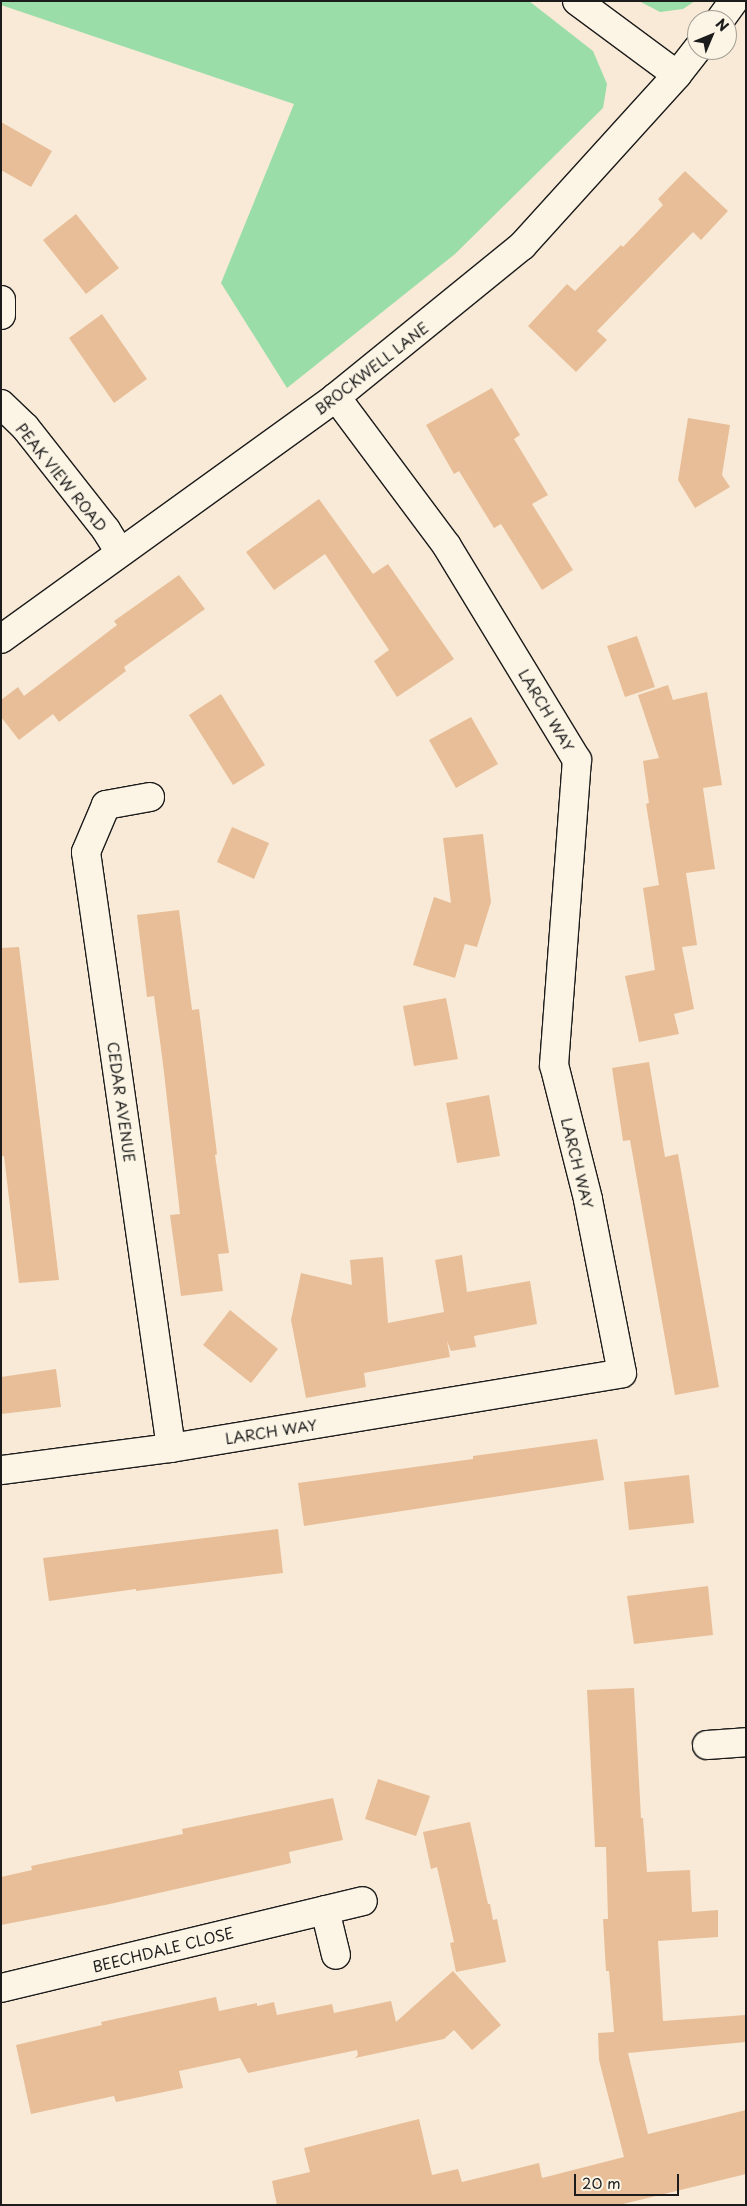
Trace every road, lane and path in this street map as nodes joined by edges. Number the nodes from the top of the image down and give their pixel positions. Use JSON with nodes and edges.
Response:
{"nodes":[{"id":1,"x":577,"y":1,"type":"edge"},
{"id":2,"x":689,"y":60,"type":"edge"},
{"id":3,"x":677,"y":75,"type":"junction"},
{"id":4,"x":1,"y":300,"type":"edge"},
{"id":5,"x":1,"y":315,"type":"edge"},
{"id":6,"x":336,"y":398,"type":"junction"},
{"id":7,"x":1,"y":404,"type":"edge"},
{"id":8,"x":120,"y":552,"type":"junction"},
{"id":9,"x":1,"y":638,"type":"edge"},
{"id":10,"x":150,"y":797,"type":"dead end"},
{"id":11,"x":171,"y":1448,"type":"junction"},
{"id":12,"x":1,"y":1470,"type":"edge"},
{"id":13,"x":746,"y":1742,"type":"edge"},
{"id":14,"x":707,"y":1744,"type":"dead end"},
{"id":15,"x":363,"y":1901,"type":"dead end"},
{"id":16,"x":324,"y":1910,"type":"junction"},
{"id":17,"x":336,"y":1955,"type":"dead end"},
{"id":18,"x":1,"y":1988,"type":"edge"}],
"edges":[{"from":1,"to":3,"type":"street"},
{"from":2,"to":3,"type":"street","name":"BROCKWELL LANE"},
{"from":3,"to":6,"type":"street","name":"BROCKWELL LANE"},
{"from":4,"to":5,"type":"street"},
{"from":6,"to":8,"type":"street","name":"BROCKWELL LANE"},
{"from":6,"to":11,"type":"street","name":"LARCH WAY"},
{"from":7,"to":8,"type":"street","name":"PEAK VIEW ROAD"},
{"from":8,"to":9,"type":"street","name":"BROCKWELL LANE"},
{"from":10,"to":11,"type":"street","name":"CEDAR AVENUE"},
{"from":11,"to":12,"type":"street","name":"LARCH WAY"},
{"from":13,"to":14,"type":"street"},
{"from":15,"to":16,"type":"street","name":"BEECHDALE CLOSE"},
{"from":16,"to":17,"type":"street"},
{"from":16,"to":18,"type":"street","name":"BEECHDALE CLOSE"}]}
